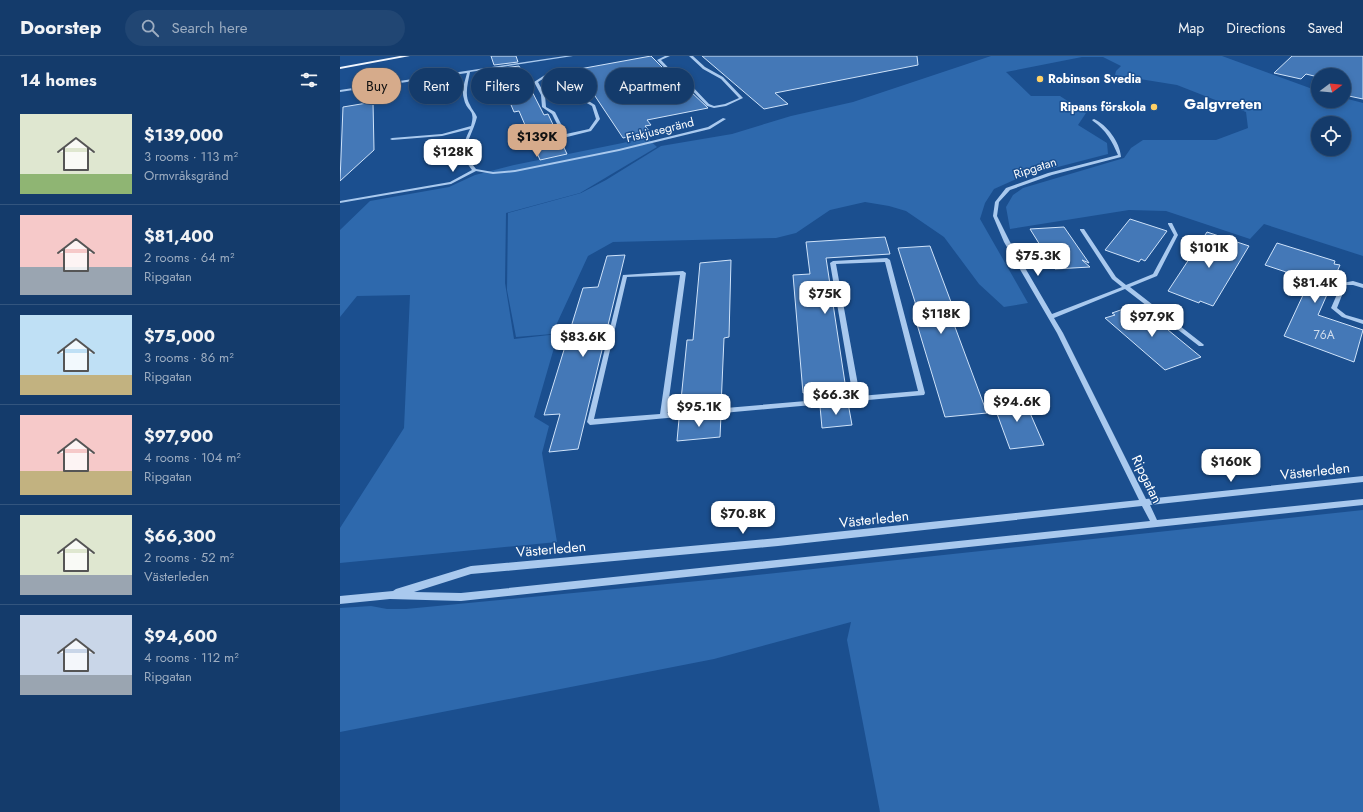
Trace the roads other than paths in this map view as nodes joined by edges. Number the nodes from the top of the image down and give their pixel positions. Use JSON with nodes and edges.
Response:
{"nodes":[{"id":1,"x":384,"y":56,"type":"edge"},
{"id":2,"x":408,"y":56,"type":"edge"},
{"id":3,"x":571,"y":56,"type":"edge"},
{"id":4,"x":668,"y":56,"type":"edge"},
{"id":5,"x":691,"y":56,"type":"edge"},
{"id":6,"x":347,"y":60,"type":"dead end"},
{"id":7,"x":340,"y":68,"type":"edge"},
{"id":8,"x":469,"y":71,"type":"junction"},
{"id":9,"x":548,"y":74,"type":"joint"},
{"id":10,"x":340,"y":91,"type":"edge"},
{"id":11,"x":724,"y":119,"type":"dead end"},
{"id":12,"x":1094,"y":120,"type":"dead end"},
{"id":13,"x":472,"y":127,"type":"junction"},
{"id":14,"x":392,"y":140,"type":"dead end"},
{"id":15,"x":475,"y":170,"type":"junction"},
{"id":16,"x":340,"y":202,"type":"edge"},
{"id":17,"x":1170,"y":224,"type":"dead end"},
{"id":18,"x":1082,"y":230,"type":"dead end"},
{"id":19,"x":1126,"y":286,"type":"junction"},
{"id":20,"x":1363,"y":286,"type":"edge"},
{"id":21,"x":1051,"y":317,"type":"junction"},
{"id":22,"x":1363,"y":322,"type":"edge"},
{"id":23,"x":1201,"y":345,"type":"dead end"},
{"id":24,"x":857,"y":399,"type":"junction"},
{"id":25,"x":663,"y":416,"type":"junction"},
{"id":26,"x":1363,"y":479,"type":"edge"},
{"id":27,"x":1145,"y":502,"type":"junction"},
{"id":28,"x":1363,"y":502,"type":"edge"},
{"id":29,"x":1156,"y":524,"type":"junction"},
{"id":30,"x":390,"y":595,"type":"junction"},
{"id":31,"x":340,"y":600,"type":"edge"}],
"edges":[{"from":1,"to":6,"type":"main road"},
{"from":2,"to":7,"type":"main road"},
{"from":3,"to":8,"type":"street"},
{"from":4,"to":5,"type":"street"},
{"from":8,"to":10,"type":"street"},
{"from":8,"to":13,"type":"street"},
{"from":9,"to":9,"type":"street"},
{"from":11,"to":15,"type":"street","name":"Fiskjusegränd"},
{"from":12,"to":21,"type":"street","name":"Ripgatan"},
{"from":13,"to":14,"type":"street"},
{"from":13,"to":15,"type":"street"},
{"from":15,"to":16,"type":"street"},
{"from":17,"to":19,"type":"street"},
{"from":18,"to":19,"type":"street"},
{"from":19,"to":21,"type":"street"},
{"from":19,"to":23,"type":"street"},
{"from":20,"to":22,"type":"street"},
{"from":21,"to":27,"type":"street","name":"Ripgatan"},
{"from":24,"to":24,"type":"street"},
{"from":24,"to":25,"type":"street"},
{"from":25,"to":25,"type":"street"},
{"from":26,"to":27,"type":"street","name":"Västerleden"},
{"from":27,"to":29,"type":"street","name":"Ripgatan"},
{"from":27,"to":30,"type":"street","name":"Västerleden"},
{"from":28,"to":29,"type":"street","name":"Västerleden"},
{"from":29,"to":30,"type":"street","name":"Västerleden"},
{"from":30,"to":31,"type":"street","name":"Västerleden"}]}
